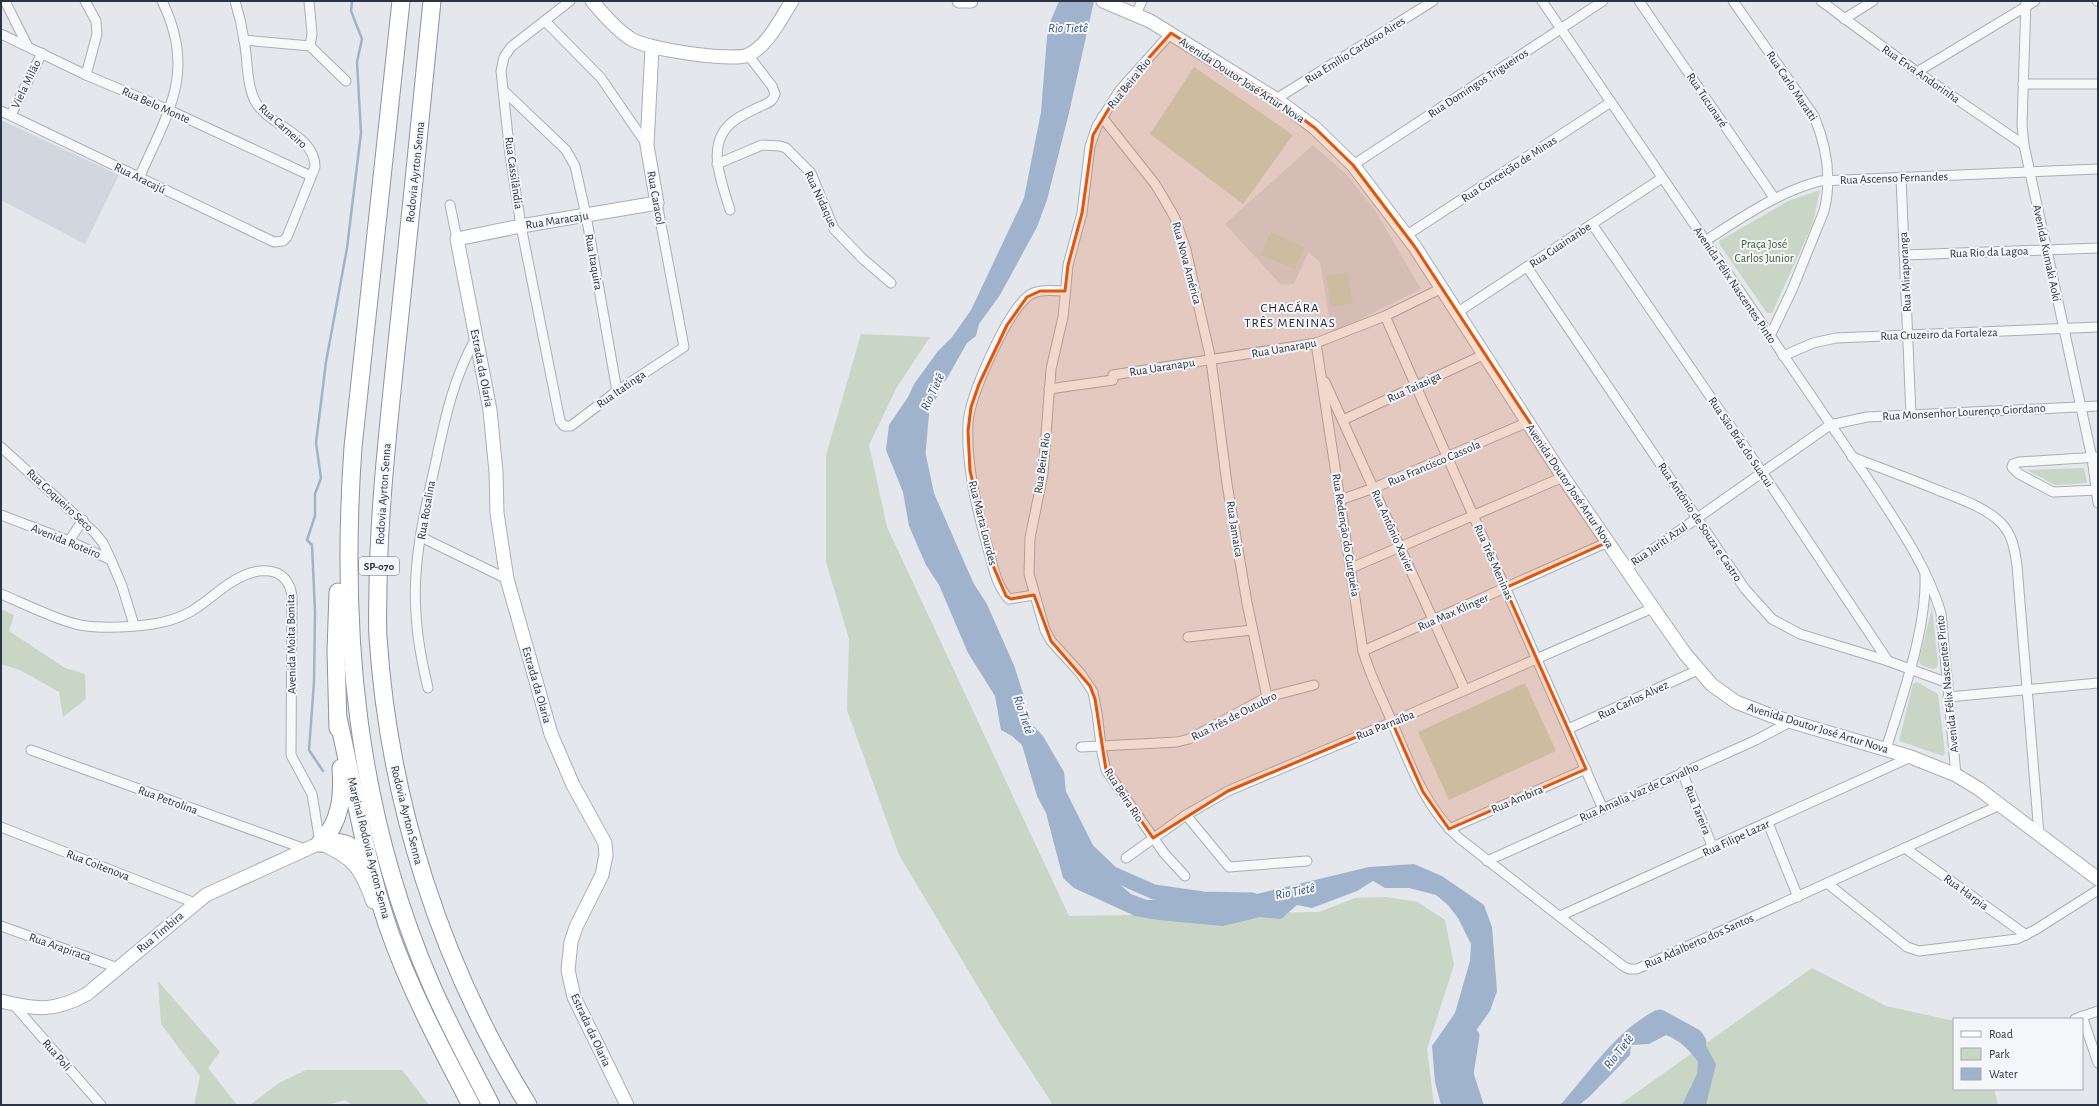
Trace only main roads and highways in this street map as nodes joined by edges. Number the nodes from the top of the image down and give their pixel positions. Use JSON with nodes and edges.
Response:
{"nodes":[{"id":1,"x":401,"y":1,"type":"edge"},
{"id":2,"x":432,"y":1,"type":"edge"},
{"id":3,"x":592,"y":1,"type":"edge"},
{"id":4,"x":792,"y":1,"type":"edge"},
{"id":5,"x":959,"y":1,"type":"edge"},
{"id":6,"x":971,"y":1,"type":"edge"},
{"id":7,"x":1106,"y":2,"type":"edge"},
{"id":8,"x":652,"y":48,"type":"junction"},
{"id":9,"x":657,"y":203,"type":"joint"},
{"id":10,"x":457,"y":239,"type":"joint"},
{"id":11,"x":349,"y":511,"type":"junction"},
{"id":12,"x":338,"y":718,"type":"junction"},
{"id":13,"x":313,"y":846,"type":"junction"},
{"id":14,"x":373,"y":876,"type":"junction"},
{"id":15,"x":2098,"y":880,"type":"edge"},
{"id":16,"x":7,"y":1003,"type":"edge"},
{"id":17,"x":462,"y":1105,"type":"edge"},
{"id":18,"x":471,"y":1105,"type":"edge"},
{"id":19,"x":491,"y":1105,"type":"edge"},
{"id":20,"x":528,"y":1105,"type":"edge"},
{"id":21,"x":627,"y":1105,"type":"edge"}],
"edges":[{"from":1,"to":11,"type":"highway","number":"SP-070"},
{"from":2,"to":20,"type":"highway","name":"Rodovia Ayrton Senna","number":"SP-070"},
{"from":3,"to":8,"type":"main road"},
{"from":4,"to":8,"type":"main road"},
{"from":5,"to":6,"type":"main road"},
{"from":7,"to":15,"type":"main road","name":"Avenida Doutor José Artur Nova"},
{"from":8,"to":9,"type":"main road","name":"Rua Caracol"},
{"from":9,"to":10,"type":"main road","name":"Rua Maracaju"},
{"from":10,"to":21,"type":"main road","name":"Estrada da Olaria"},
{"from":11,"to":12,"type":"highway"},
{"from":11,"to":19,"type":"highway","number":"SP-070"},
{"from":12,"to":13,"type":"highway"},
{"from":12,"to":14,"type":"highway","name":"Marginal Rodovia Ayrton Senna"},
{"from":13,"to":14,"type":"highway"},
{"from":13,"to":16,"type":"main road","name":"Rua Timbira"},
{"from":13,"to":17,"type":"main road","name":"Marginal Rodovia Ayrton Senna"},
{"from":14,"to":18,"type":"highway","name":"Marginal Rodovia Ayrton Senna"}]}
